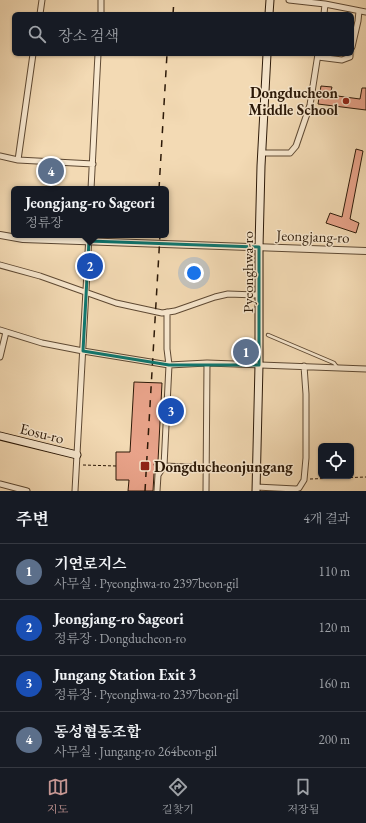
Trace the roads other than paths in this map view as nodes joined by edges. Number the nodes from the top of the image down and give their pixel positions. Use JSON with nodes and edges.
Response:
{"nodes":[{"id":1,"x":42,"y":0,"type":"edge"},
{"id":2,"x":101,"y":0,"type":"edge"},
{"id":3,"x":270,"y":0,"type":"edge"},
{"id":4,"x":289,"y":0,"type":"edge"},
{"id":5,"x":323,"y":3,"type":"edge"},
{"id":6,"x":359,"y":11,"type":"junction"},
{"id":7,"x":40,"y":12,"type":"edge"},
{"id":8,"x":101,"y":12,"type":"edge"},
{"id":9,"x":269,"y":12,"type":"edge"},
{"id":10,"x":366,"y":12,"type":"edge"},
{"id":11,"x":354,"y":38,"type":"edge"},
{"id":12,"x":33,"y":56,"type":"edge"},
{"id":13,"x":98,"y":56,"type":"edge"},
{"id":14,"x":267,"y":56,"type":"edge"},
{"id":15,"x":318,"y":56,"type":"edge"},
{"id":16,"x":323,"y":56,"type":"edge"},
{"id":17,"x":350,"y":56,"type":"edge"},
{"id":18,"x":262,"y":152,"type":"junction"},
{"id":19,"x":0,"y":156,"type":"edge"},
{"id":20,"x":18,"y":160,"type":"junction"},
{"id":21,"x":92,"y":164,"type":"junction"},
{"id":22,"x":91,"y":186,"type":"edge"},
{"id":23,"x":0,"y":235,"type":"edge"},
{"id":24,"x":11,"y":237,"type":"edge"},
{"id":25,"x":17,"y":238,"type":"edge"},
{"id":26,"x":89,"y":238,"type":"edge"},
{"id":27,"x":259,"y":247,"type":"junction"},
{"id":28,"x":366,"y":251,"type":"edge"},
{"id":29,"x":0,"y":265,"type":"edge"},
{"id":30,"x":86,"y":292,"type":"junction"},
{"id":31,"x":259,"y":295,"type":"junction"},
{"id":32,"x":167,"y":312,"type":"junction"},
{"id":33,"x":0,"y":330,"type":"edge"},
{"id":34,"x":6,"y":332,"type":"junction"},
{"id":35,"x":268,"y":335,"type":"dead end"},
{"id":36,"x":83,"y":351,"type":"junction"},
{"id":37,"x":0,"y":357,"type":"edge"},
{"id":38,"x":207,"y":363,"type":"junction"},
{"id":39,"x":169,"y":365,"type":"junction"},
{"id":40,"x":259,"y":365,"type":"junction"},
{"id":41,"x":304,"y":366,"type":"junction"},
{"id":42,"x":337,"y":367,"type":"junction"},
{"id":43,"x":366,"y":368,"type":"edge"},
{"id":44,"x":0,"y":436,"type":"edge"},
{"id":45,"x":77,"y":455,"type":"junction"},
{"id":46,"x":158,"y":465,"type":"dead end"},
{"id":47,"x":164,"y":466,"type":"junction"},
{"id":48,"x":206,"y":468,"type":"junction"},
{"id":49,"x":256,"y":470,"type":"junction"},
{"id":50,"x":0,"y":484,"type":"edge"},
{"id":51,"x":6,"y":488,"type":"edge"},
{"id":52,"x":256,"y":489,"type":"edge"},
{"id":53,"x":27,"y":491,"type":"edge"},
{"id":54,"x":75,"y":491,"type":"edge"},
{"id":55,"x":157,"y":491,"type":"edge"},
{"id":56,"x":206,"y":491,"type":"edge"}],
"edges":[{"from":1,"to":7,"type":"street"},
{"from":2,"to":8,"type":"street"},
{"from":3,"to":9,"type":"main road"},
{"from":4,"to":5,"type":"street"},
{"from":5,"to":6,"type":"street"},
{"from":6,"to":10,"type":"street"},
{"from":6,"to":11,"type":"street"},
{"from":12,"to":20,"type":"street"},
{"from":13,"to":21,"type":"street"},
{"from":14,"to":18,"type":"main road","name":"Pyeonghwa-ro"},
{"from":15,"to":18,"type":"street"},
{"from":16,"to":17,"type":"street"},
{"from":18,"to":27,"type":"main road","name":"Pyeonghwa-ro"},
{"from":19,"to":20,"type":"street"},
{"from":20,"to":21,"type":"street"},
{"from":21,"to":22,"type":"street"},
{"from":23,"to":24,"type":"street","name":"Jeongjang-ro"},
{"from":25,"to":26,"type":"street","name":"Jeongjang-ro"},
{"from":26,"to":27,"type":"street","name":"Jeongjang-ro"},
{"from":26,"to":30,"type":"street"},
{"from":27,"to":28,"type":"street","name":"Jeongjang-ro"},
{"from":27,"to":31,"type":"main road","name":"Pyeonghwa-ro"},
{"from":29,"to":30,"type":"street"},
{"from":30,"to":32,"type":"street"},
{"from":30,"to":36,"type":"street"},
{"from":31,"to":32,"type":"street"},
{"from":31,"to":40,"type":"main road","name":"Pyeonghwa-ro"},
{"from":32,"to":39,"type":"street"},
{"from":33,"to":34,"type":"street"},
{"from":34,"to":36,"type":"street"},
{"from":34,"to":37,"type":"street"},
{"from":35,"to":42,"type":"lane"},
{"from":36,"to":39,"type":"street"},
{"from":36,"to":45,"type":"street"},
{"from":38,"to":39,"type":"street"},
{"from":38,"to":40,"type":"street"},
{"from":38,"to":48,"type":"street"},
{"from":39,"to":47,"type":"street"},
{"from":40,"to":41,"type":"street"},
{"from":40,"to":49,"type":"main road","name":"Pyeonghwa-ro"},
{"from":41,"to":42,"type":"street"},
{"from":41,"to":52,"type":"street"},
{"from":42,"to":43,"type":"street"},
{"from":44,"to":45,"type":"main road","name":"Eosu-ro"},
{"from":45,"to":54,"type":"street"},
{"from":46,"to":47,"type":"street"},
{"from":47,"to":48,"type":"street"},
{"from":47,"to":55,"type":"street"},
{"from":48,"to":49,"type":"street"},
{"from":48,"to":56,"type":"street"},
{"from":49,"to":52,"type":"main road","name":"Pyeonghwa-ro"},
{"from":50,"to":51,"type":"street"},
{"from":51,"to":53,"type":"street"}]}
